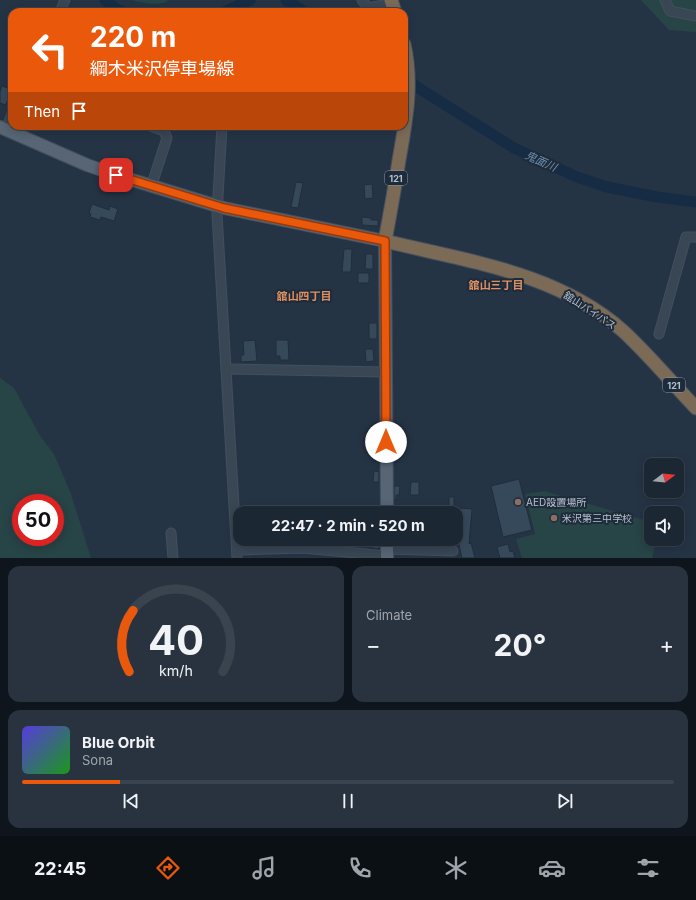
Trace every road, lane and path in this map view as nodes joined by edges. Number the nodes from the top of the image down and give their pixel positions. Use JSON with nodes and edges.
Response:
{"nodes":[{"id":1,"x":362,"y":0,"type":"edge"},
{"id":2,"x":665,"y":0,"type":"edge"},
{"id":3,"x":393,"y":5,"type":"edge"},
{"id":4,"x":696,"y":16,"type":"edge"},
{"id":5,"x":3,"y":128,"type":"edge"},
{"id":6,"x":161,"y":130,"type":"edge"},
{"id":7,"x":222,"y":130,"type":"edge"},
{"id":8,"x":404,"y":130,"type":"edge"},
{"id":9,"x":150,"y":187,"type":"junction"},
{"id":10,"x":218,"y":206,"type":"junction"},
{"id":11,"x":696,"y":237,"type":"edge"},
{"id":12,"x":385,"y":241,"type":"junction"},
{"id":13,"x":659,"y":334,"type":"dead end"},
{"id":14,"x":226,"y":369,"type":"junction"},
{"id":15,"x":385,"y":372,"type":"junction"},
{"id":16,"x":696,"y":408,"type":"edge"},
{"id":17,"x":386,"y":506,"type":"edge"},
{"id":18,"x":171,"y":532,"type":"dead end"},
{"id":19,"x":387,"y":550,"type":"edge"},
{"id":20,"x":453,"y":551,"type":"dead end"},
{"id":21,"x":237,"y":554,"type":"edge"},
{"id":22,"x":173,"y":558,"type":"edge"}],
"edges":[{"from":1,"to":3,"type":"street"},
{"from":2,"to":4,"type":"street"},
{"from":5,"to":9,"type":"main road"},
{"from":6,"to":9,"type":"street"},
{"from":7,"to":10,"type":"street"},
{"from":8,"to":12,"type":"highway","number":"121"},
{"from":9,"to":10,"type":"main road"},
{"from":10,"to":12,"type":"main road"},
{"from":10,"to":14,"type":"street"},
{"from":11,"to":13,"type":"street"},
{"from":12,"to":15,"type":"main road"},
{"from":12,"to":16,"type":"highway","name":"舘山バイパス","number":"121"},
{"from":14,"to":15,"type":"street"},
{"from":14,"to":21,"type":"street"},
{"from":15,"to":17,"type":"main road"},
{"from":18,"to":22,"type":"street"},
{"from":19,"to":20,"type":"street"},
{"from":19,"to":21,"type":"street"}]}
